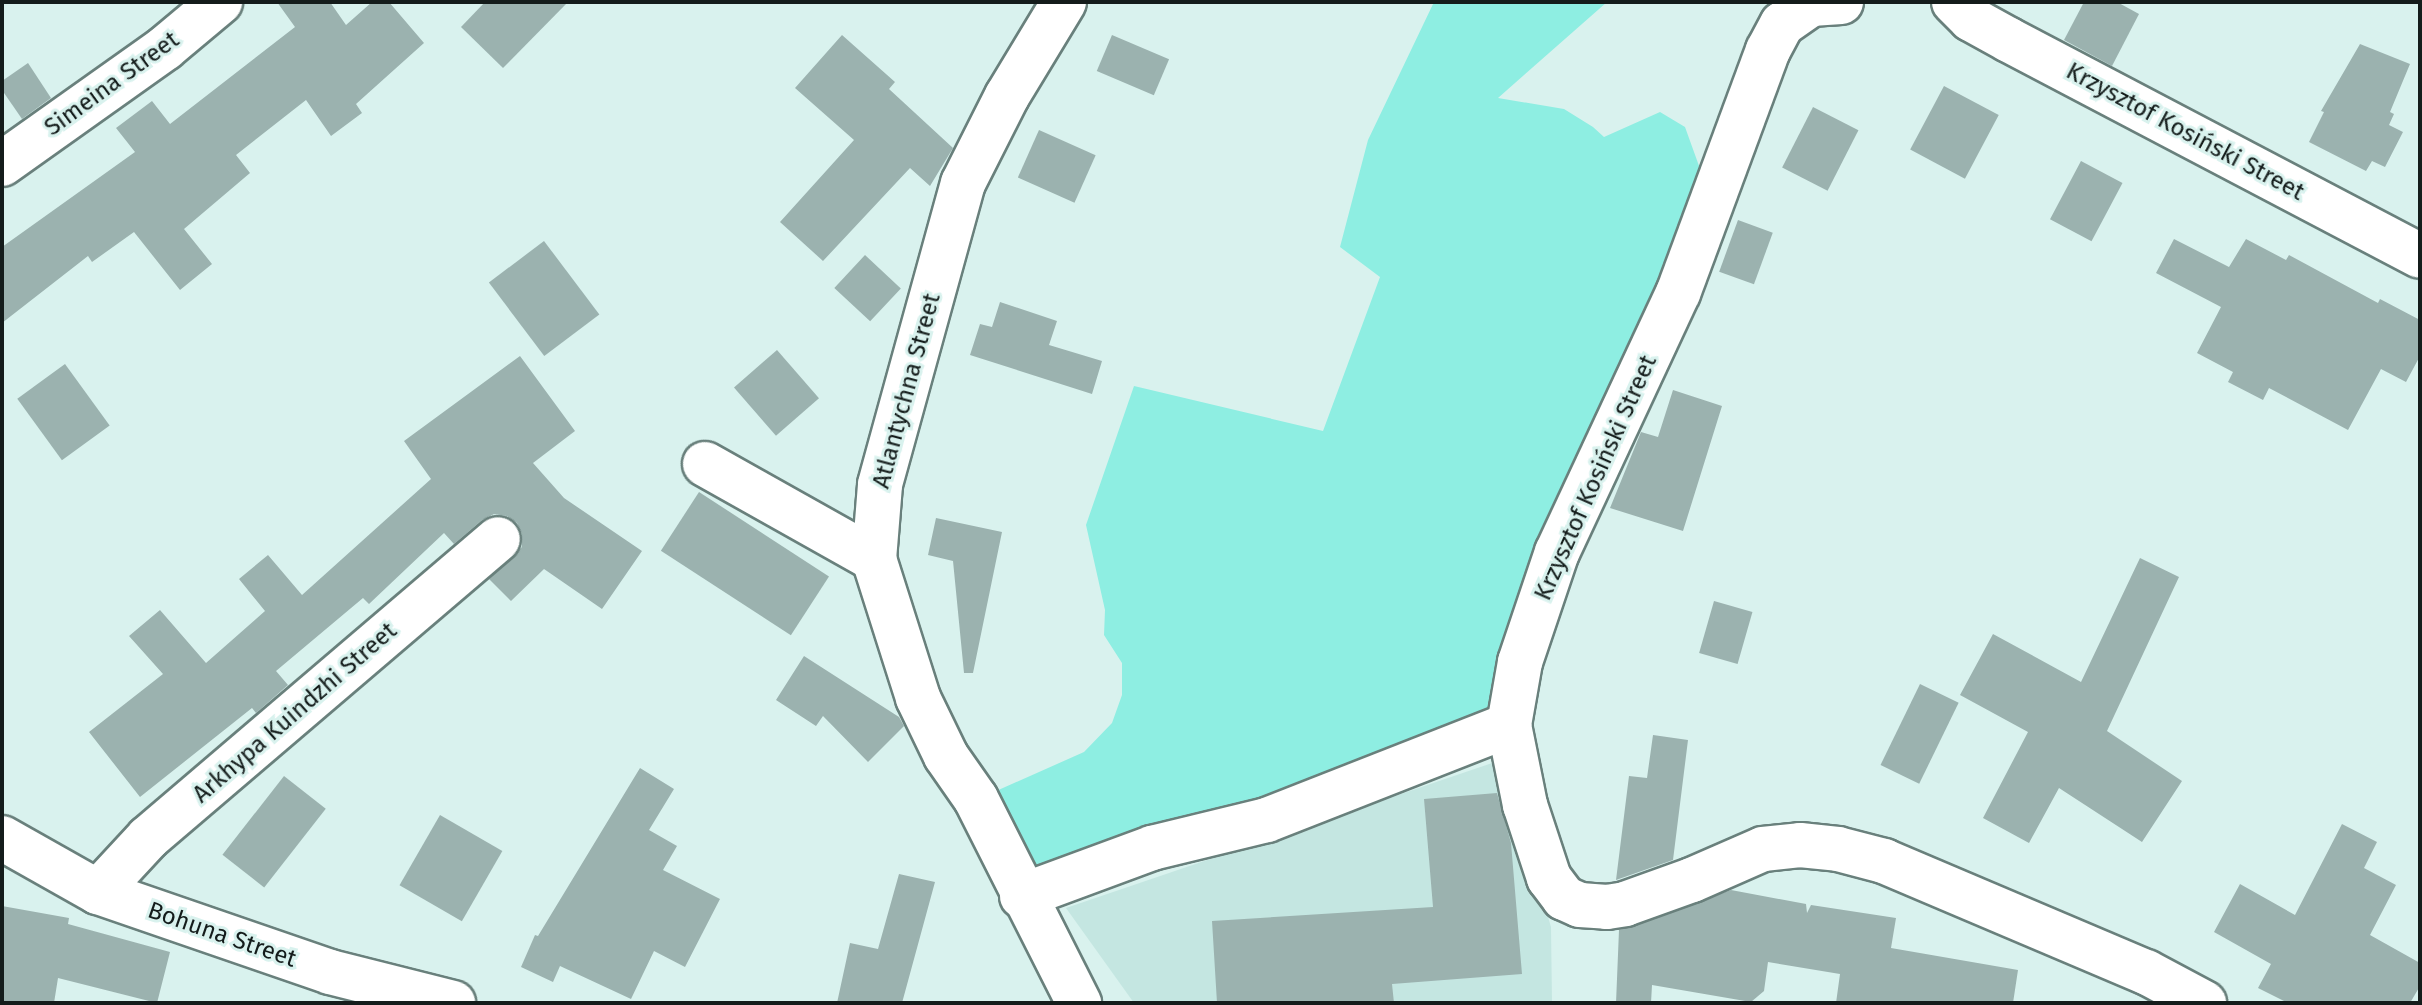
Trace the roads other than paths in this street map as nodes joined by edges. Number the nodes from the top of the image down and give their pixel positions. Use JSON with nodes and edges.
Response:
{"nodes":[{"id":1,"x":220,"y":2,"type":"edge"},
{"id":2,"x":1064,"y":2,"type":"edge"},
{"id":3,"x":1841,"y":2,"type":"edge"},
{"id":4,"x":1954,"y":2,"type":"edge"},
{"id":5,"x":2,"y":164,"type":"edge"},
{"id":6,"x":2420,"y":256,"type":"edge"},
{"id":7,"x":705,"y":464,"type":"dead end"},
{"id":8,"x":498,"y":539,"type":"dead end"},
{"id":9,"x":874,"y":559,"type":"junction"},
{"id":10,"x":1509,"y":725,"type":"junction"},
{"id":11,"x":2,"y":838,"type":"edge"},
{"id":12,"x":98,"y":892,"type":"junction"},
{"id":13,"x":1022,"y":896,"type":"junction"},
{"id":14,"x":453,"y":1003,"type":"edge"},
{"id":15,"x":1079,"y":1003,"type":"edge"},
{"id":16,"x":2204,"y":1003,"type":"edge"}],
"edges":[{"from":1,"to":5,"type":"street","name":"Simeina Street"},
{"from":2,"to":9,"type":"street","name":"Atlantychna Street"},
{"from":3,"to":10,"type":"street","name":"Krzysztof Kosiński Street"},
{"from":4,"to":6,"type":"street","name":"Krzysztof Kosiński Street"},
{"from":7,"to":9,"type":"street"},
{"from":8,"to":12,"type":"street","name":"Arkhypa Kuindzhi Street"},
{"from":9,"to":13,"type":"street","name":"Atlantychna Street"},
{"from":10,"to":13,"type":"street"},
{"from":10,"to":16,"type":"street","name":"Krzysztof Kosiński Street"},
{"from":11,"to":12,"type":"street","name":"Bohuna Street"},
{"from":12,"to":14,"type":"street","name":"Bohuna Street"},
{"from":13,"to":15,"type":"street","name":"Atlantychna Street"}]}
